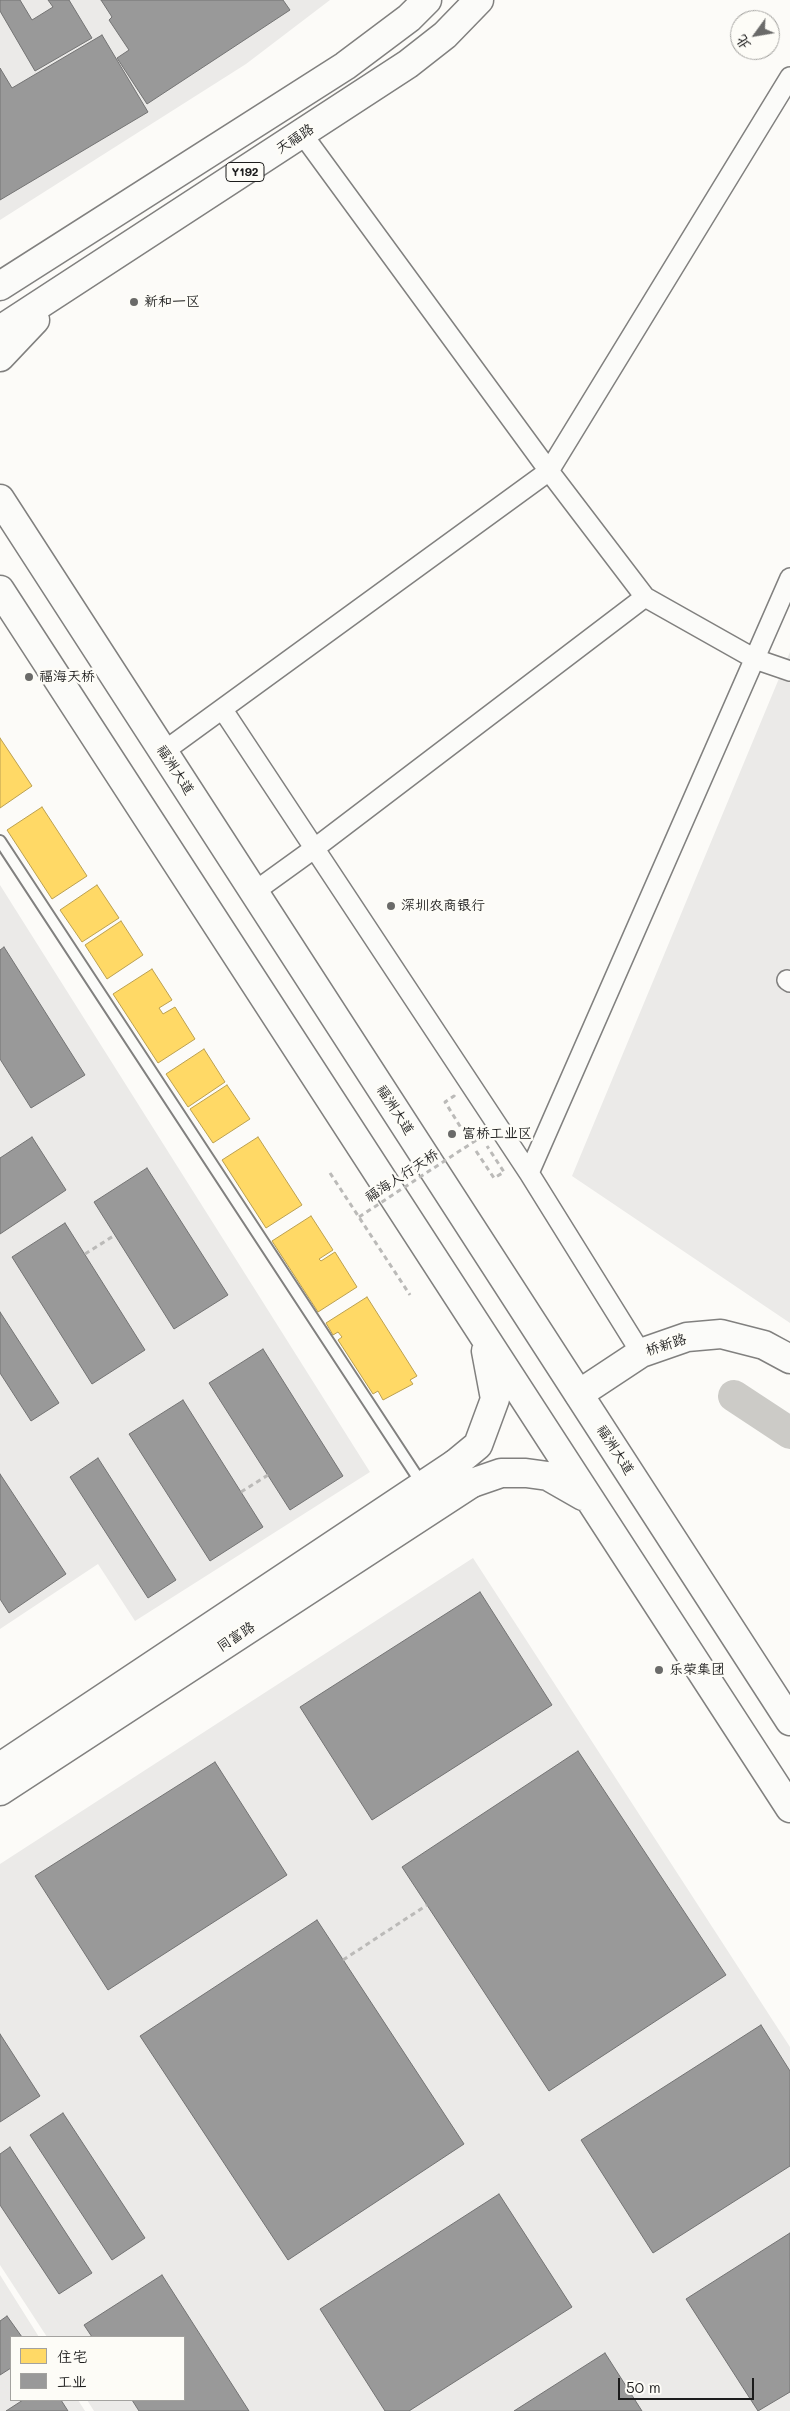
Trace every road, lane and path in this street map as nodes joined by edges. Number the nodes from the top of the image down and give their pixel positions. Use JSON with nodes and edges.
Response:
{"nodes":[{"id":1,"x":427,"y":0,"type":"edge"},
{"id":2,"x":479,"y":0,"type":"edge"},
{"id":3,"x":790,"y":78,"type":"edge"},
{"id":4,"x":303,"y":135,"type":"junction"},
{"id":5,"x":48,"y":255,"type":"junction"},
{"id":6,"x":0,"y":275,"type":"edge"},
{"id":7,"x":0,"y":286,"type":"edge"},
{"id":8,"x":66,"y":288,"type":"junction"},
{"id":9,"x":0,"y":330,"type":"edge"},
{"id":10,"x":0,"y":357,"type":"edge"},
{"id":11,"x":549,"y":471,"type":"junction"},
{"id":12,"x":0,"y":485,"type":"edge"},
{"id":13,"x":0,"y":499,"type":"edge"},
{"id":14,"x":16,"y":525,"type":"junction"},
{"id":15,"x":790,"y":578,"type":"edge"},
{"id":16,"x":0,"y":590,"type":"edge"},
{"id":17,"x":645,"y":597,"type":"junction"},
{"id":18,"x":754,"y":659,"type":"junction"},
{"id":19,"x":790,"y":671,"type":"edge"},
{"id":20,"x":223,"y":710,"type":"junction"},
{"id":21,"x":163,"y":752,"type":"junction"},
{"id":22,"x":0,"y":841,"type":"edge"},
{"id":23,"x":315,"y":848,"type":"junction"},
{"id":24,"x":254,"y":892,"type":"junction"},
{"id":25,"x":460,"y":1104,"type":"dead end"},
{"id":26,"x":476,"y":1128,"type":"dead end"},
{"id":27,"x":463,"y":1131,"type":"dead end"},
{"id":28,"x":481,"y":1137,"type":"junction"},
{"id":29,"x":476,"y":1151,"type":"dead end"},
{"id":30,"x":330,"y":1173,"type":"dead end"},
{"id":31,"x":530,"y":1173,"type":"junction"},
{"id":32,"x":360,"y":1217,"type":"junction"},
{"id":33,"x":115,"y":1235,"type":"dead end"},
{"id":34,"x":85,"y":1254,"type":"dead end"},
{"id":35,"x":410,"y":1295,"type":"dead end"},
{"id":36,"x":483,"y":1338,"type":"junction"},
{"id":37,"x":641,"y":1353,"type":"junction"},
{"id":38,"x":790,"y":1359,"type":"edge"},
{"id":39,"x":579,"y":1394,"type":"junction"},
{"id":40,"x":464,"y":1474,"type":"junction"},
{"id":41,"x":268,"y":1475,"type":"dead end"},
{"id":42,"x":423,"y":1485,"type":"junction"},
{"id":43,"x":241,"y":1492,"type":"dead end"},
{"id":44,"x":588,"y":1499,"type":"junction"},
{"id":45,"x":790,"y":1721,"type":"edge"},
{"id":46,"x":0,"y":1767,"type":"edge"},
{"id":47,"x":0,"y":1790,"type":"edge"},
{"id":48,"x":790,"y":1808,"type":"edge"},
{"id":49,"x":427,"y":1905,"type":"dead end"},
{"id":50,"x":343,"y":1960,"type":"dead end"}],
"edges":[{"from":1,"to":5,"type":"main road","number":"Y192"},
{"from":2,"to":4,"type":"main road","name":"天福路","number":"Y192"},
{"from":3,"to":11,"type":"street"},
{"from":4,"to":8,"type":"main road","name":"天福路","number":"Y192"},
{"from":4,"to":11,"type":"street"},
{"from":5,"to":6,"type":"main road"},
{"from":5,"to":7,"type":"main road","number":"Y192"},
{"from":8,"to":9,"type":"main road","name":"天福路","number":"Y192"},
{"from":8,"to":10,"type":"main road"},
{"from":11,"to":17,"type":"street"},
{"from":11,"to":20,"type":"street"},
{"from":12,"to":14,"type":"main road"},
{"from":13,"to":14,"type":"main road","name":"福洲大道"},
{"from":14,"to":21,"type":"main road","name":"福洲大道"},
{"from":15,"to":18,"type":"street"},
{"from":16,"to":36,"type":"main road"},
{"from":17,"to":18,"type":"street"},
{"from":17,"to":23,"type":"street"},
{"from":18,"to":19,"type":"street"},
{"from":18,"to":31,"type":"street"},
{"from":20,"to":21,"type":"street"},
{"from":20,"to":23,"type":"street"},
{"from":21,"to":24,"type":"main road","name":"福洲大道"},
{"from":22,"to":42,"type":"lane"},
{"from":23,"to":24,"type":"street"},
{"from":23,"to":31,"type":"street"},
{"from":24,"to":39,"type":"main road","name":"福洲大道"},
{"from":25,"to":27,"type":"path"},
{"from":26,"to":28,"type":"path"},
{"from":28,"to":29,"type":"path"},
{"from":28,"to":32,"type":"path","name":"福海人行天桥","bridge":true},
{"from":30,"to":32,"type":"path"},
{"from":31,"to":37,"type":"street"},
{"from":32,"to":35,"type":"path"},
{"from":33,"to":34,"type":"path"},
{"from":36,"to":40,"type":"main road"},
{"from":36,"to":44,"type":"main road"},
{"from":37,"to":38,"type":"main road","name":"桥新路"},
{"from":37,"to":39,"type":"main road","name":"桥新路"},
{"from":39,"to":45,"type":"main road","name":"福洲大道"},
{"from":40,"to":42,"type":"main road","name":"同富路"},
{"from":40,"to":44,"type":"main road"},
{"from":40,"to":47,"type":"main road","name":"同富路"},
{"from":41,"to":43,"type":"path"},
{"from":42,"to":46,"type":"main road","name":"同富路"},
{"from":44,"to":48,"type":"main road"},
{"from":49,"to":50,"type":"path"}]}
